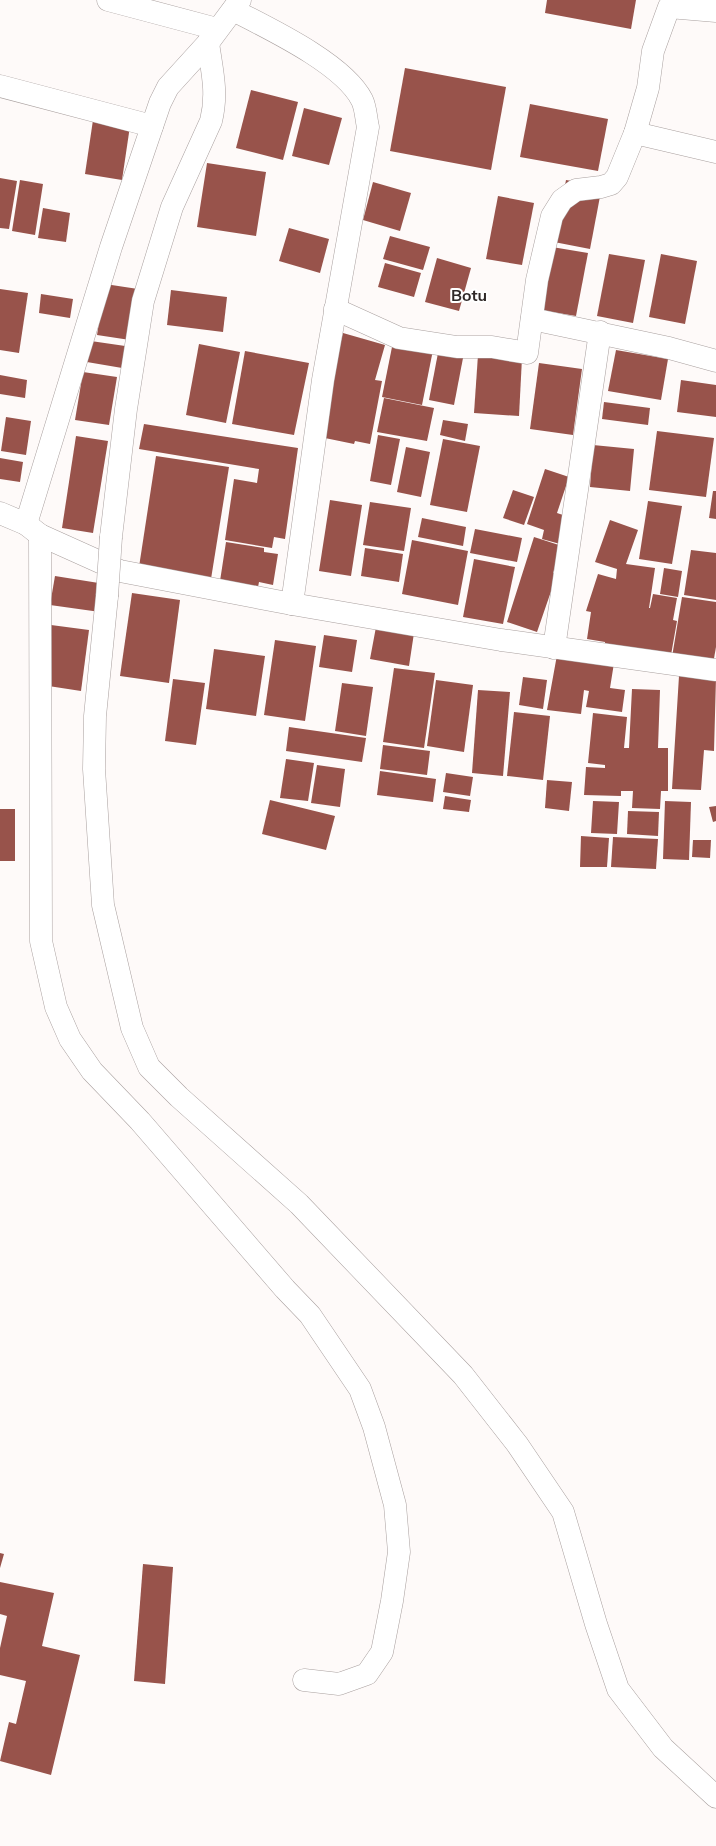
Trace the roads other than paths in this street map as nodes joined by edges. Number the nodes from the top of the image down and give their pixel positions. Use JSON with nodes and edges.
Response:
{"nodes":[{"id":1,"x":108,"y":0,"type":"edge"},
{"id":2,"x":237,"y":5,"type":"edge"},
{"id":3,"x":716,"y":11,"type":"edge"},
{"id":4,"x":213,"y":36,"type":"junction"},
{"id":5,"x":0,"y":86,"type":"edge"},
{"id":6,"x":152,"y":126,"type":"junction"},
{"id":7,"x":636,"y":133,"type":"junction"},
{"id":8,"x":716,"y":152,"type":"edge"},
{"id":9,"x":335,"y":309,"type":"junction"},
{"id":10,"x":532,"y":318,"type":"junction"},
{"id":11,"x":600,"y":332,"type":"junction"},
{"id":12,"x":716,"y":361,"type":"edge"},
{"id":13,"x":0,"y":513,"type":"edge"},
{"id":14,"x":33,"y":530,"type":"junction"},
{"id":15,"x":292,"y":604,"type":"junction"},
{"id":16,"x":554,"y":648,"type":"junction"},
{"id":17,"x":716,"y":670,"type":"edge"},
{"id":18,"x":304,"y":1680,"type":"dead end"},
{"id":19,"x":716,"y":1798,"type":"edge"}],
"edges":[{"from":1,"to":4,"type":"street"},
{"from":2,"to":4,"type":"street"},
{"from":2,"to":9,"type":"street"},
{"from":3,"to":7,"type":"street"},
{"from":4,"to":6,"type":"street"},
{"from":4,"to":19,"type":"street","bridge":true},
{"from":5,"to":6,"type":"street"},
{"from":6,"to":14,"type":"street"},
{"from":7,"to":8,"type":"street"},
{"from":7,"to":10,"type":"street"},
{"from":9,"to":10,"type":"street"},
{"from":9,"to":15,"type":"street"},
{"from":10,"to":11,"type":"street"},
{"from":11,"to":12,"type":"street"},
{"from":11,"to":16,"type":"street"},
{"from":13,"to":14,"type":"street"},
{"from":14,"to":15,"type":"street"},
{"from":14,"to":18,"type":"street"},
{"from":15,"to":16,"type":"street"},
{"from":16,"to":17,"type":"street"}]}
